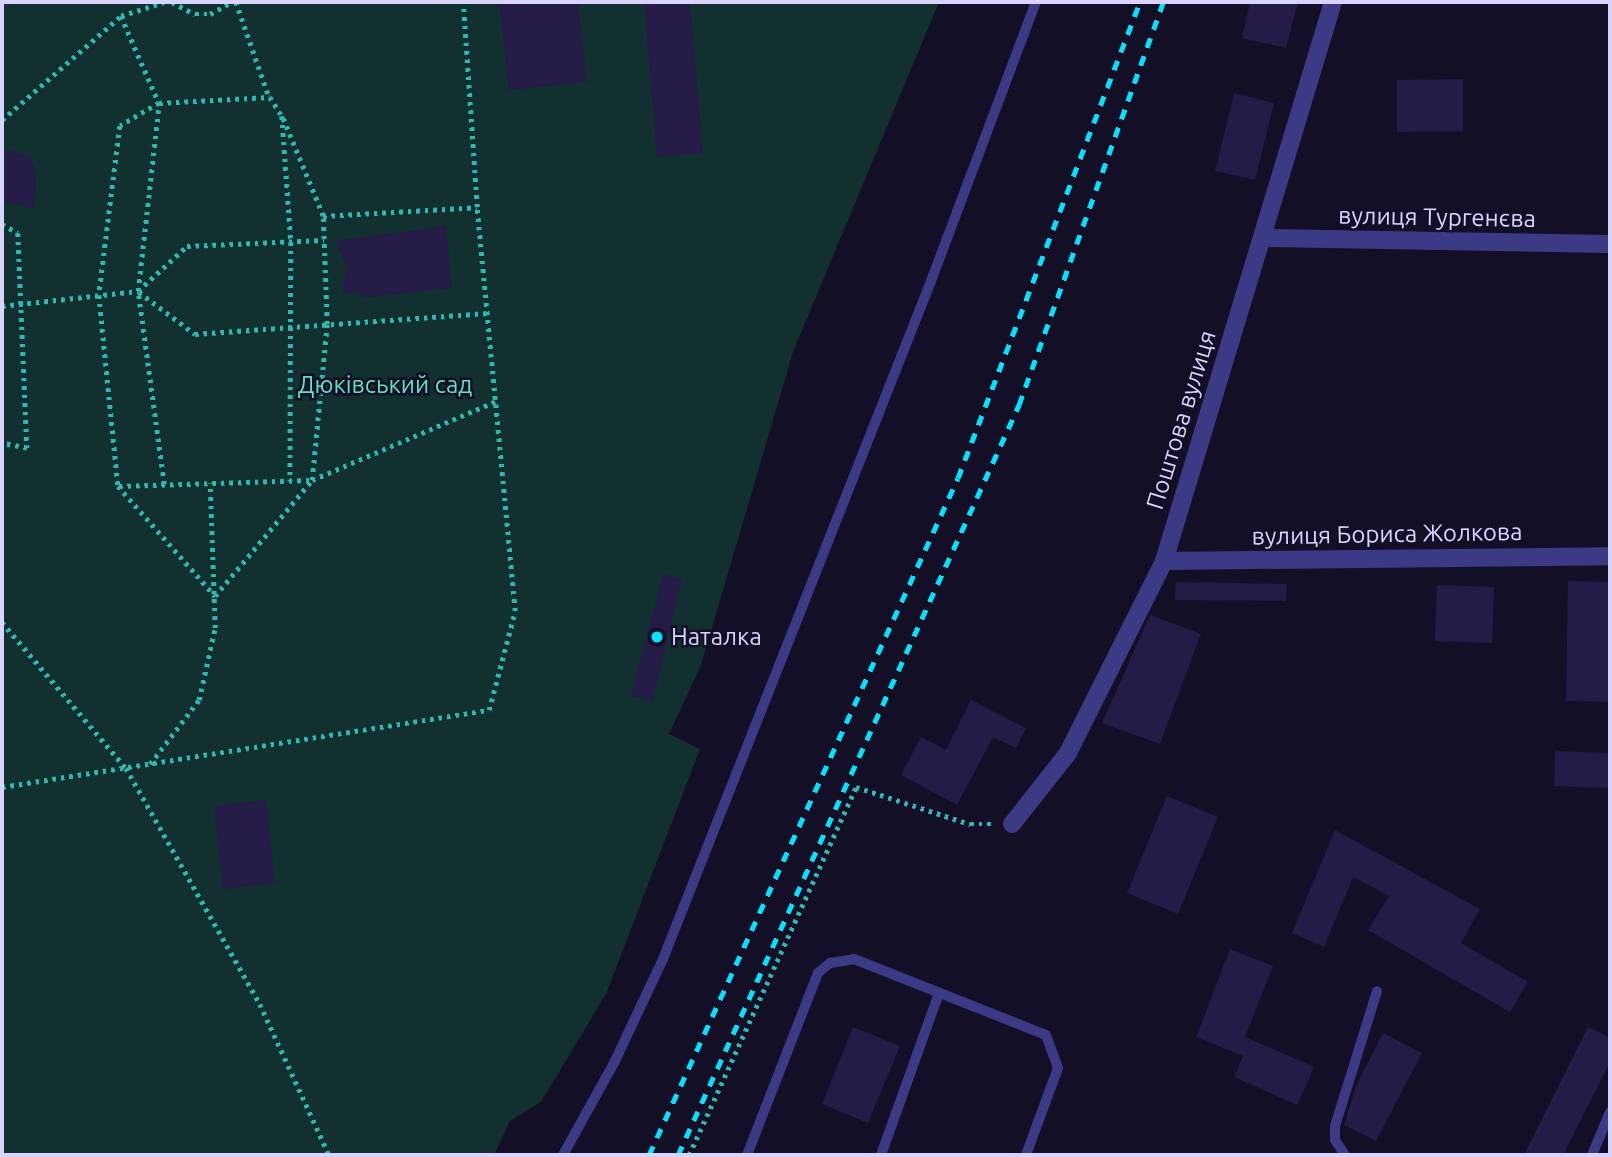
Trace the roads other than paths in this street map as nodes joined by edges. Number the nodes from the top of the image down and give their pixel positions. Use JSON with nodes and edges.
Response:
{"nodes":[{"id":1,"x":1036,"y":2,"type":"edge"},
{"id":2,"x":1333,"y":2,"type":"edge"},
{"id":3,"x":1263,"y":238,"type":"junction"},
{"id":4,"x":1610,"y":244,"type":"edge"},
{"id":5,"x":1610,"y":556,"type":"edge"},
{"id":6,"x":1164,"y":561,"type":"junction"},
{"id":7,"x":1012,"y":824,"type":"road end"},
{"id":8,"x":1377,"y":991,"type":"dead end"},
{"id":9,"x":939,"y":993,"type":"junction"},
{"id":10,"x":1610,"y":1112,"type":"edge"},
{"id":11,"x":563,"y":1155,"type":"edge"},
{"id":12,"x":747,"y":1155,"type":"edge"},
{"id":13,"x":881,"y":1155,"type":"edge"},
{"id":14,"x":1026,"y":1155,"type":"edge"},
{"id":15,"x":1345,"y":1155,"type":"edge"},
{"id":16,"x":1592,"y":1155,"type":"edge"}],
"edges":[{"from":1,"to":11,"type":"lane"},
{"from":2,"to":3,"type":"street","name":"Поштова вулиця"},
{"from":3,"to":4,"type":"street","name":"вулиця Тургенєва"},
{"from":3,"to":6,"type":"street","name":"Поштова вулиця"},
{"from":5,"to":6,"type":"street","name":"вулиця Бориса Жолкова"},
{"from":6,"to":7,"type":"street","name":"Поштова вулиця"},
{"from":8,"to":15,"type":"lane"},
{"from":9,"to":12,"type":"lane"},
{"from":9,"to":13,"type":"lane"},
{"from":9,"to":14,"type":"lane"},
{"from":10,"to":16,"type":"lane"}]}
